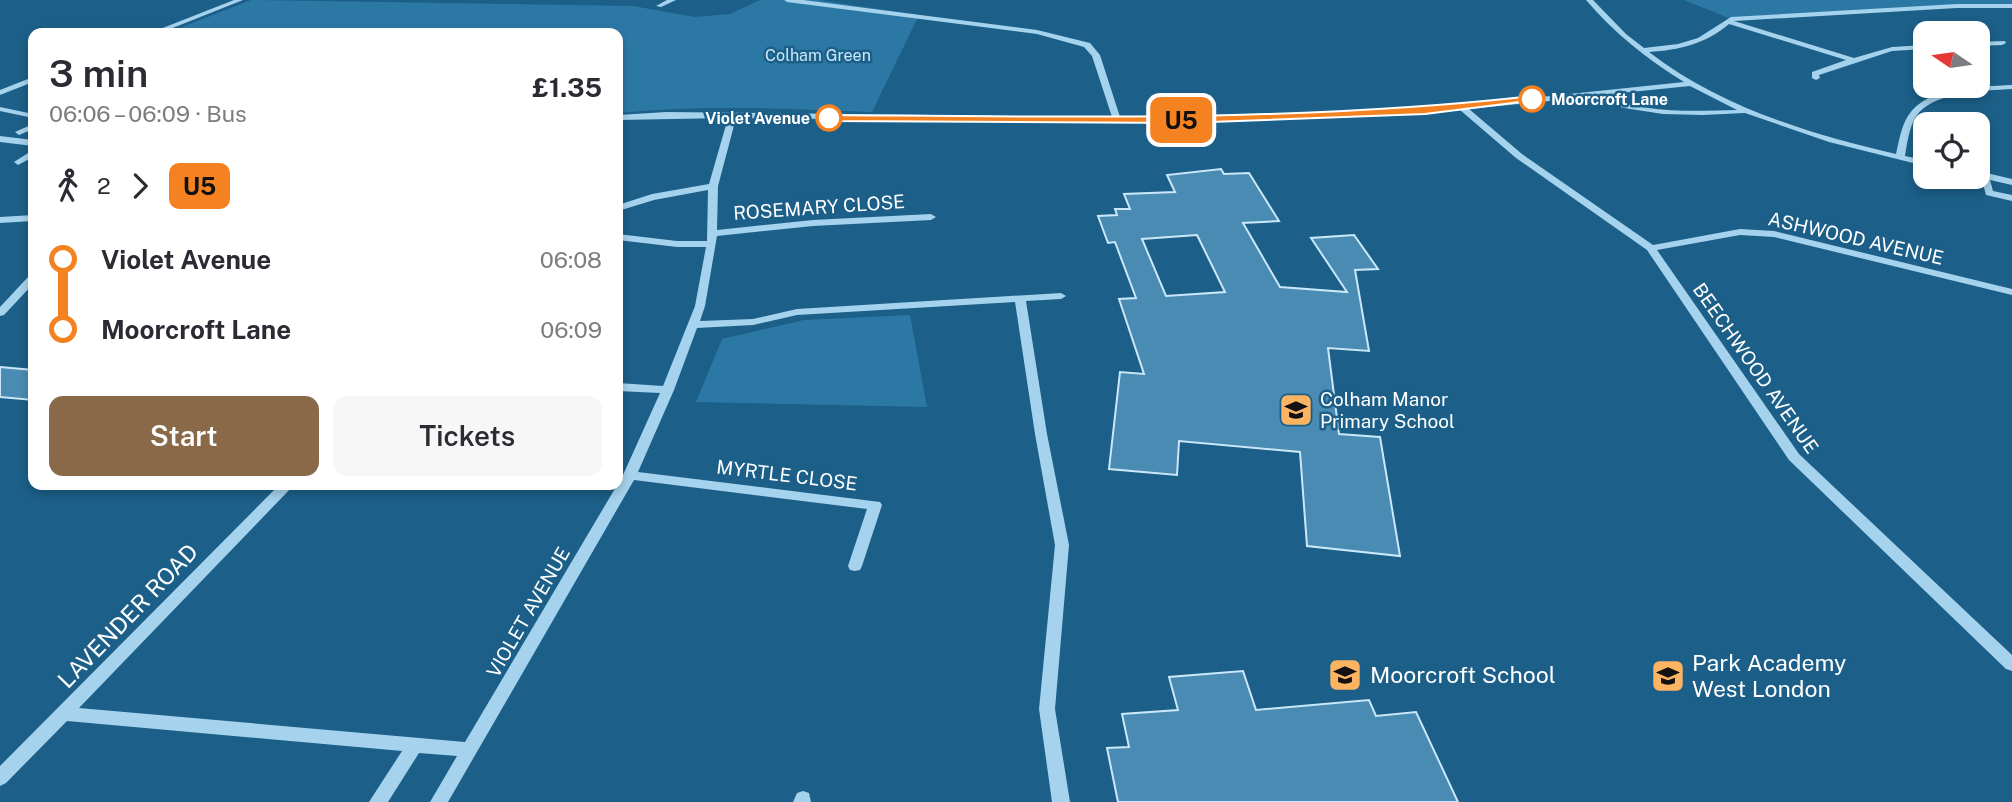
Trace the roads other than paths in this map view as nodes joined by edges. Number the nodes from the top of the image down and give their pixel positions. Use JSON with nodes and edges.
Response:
{"nodes":[{"id":1,"x":240,"y":0,"type":"edge"},
{"id":2,"x":673,"y":0,"type":"edge"},
{"id":3,"x":787,"y":0,"type":"edge"},
{"id":4,"x":1589,"y":0,"type":"edge"},
{"id":5,"x":659,"y":6,"type":"dead end"},
{"id":6,"x":2012,"y":6,"type":"edge"},
{"id":7,"x":1728,"y":22,"type":"junction"},
{"id":8,"x":167,"y":28,"type":"edge"},
{"id":9,"x":2002,"y":43,"type":"dead end"},
{"id":10,"x":1990,"y":44,"type":"edge"},
{"id":11,"x":1913,"y":48,"type":"edge"},
{"id":12,"x":1641,"y":50,"type":"junction"},
{"id":13,"x":1854,"y":60,"type":"junction"},
{"id":14,"x":1816,"y":78,"type":"dead end"},
{"id":15,"x":28,"y":81,"type":"edge"},
{"id":16,"x":1690,"y":83,"type":"junction"},
{"id":17,"x":2012,"y":87,"type":"edge"},
{"id":18,"x":1999,"y":88,"type":"junction"},
{"id":19,"x":0,"y":93,"type":"edge"},
{"id":20,"x":1589,"y":93,"type":"junction"},
{"id":21,"x":2012,"y":93,"type":"edge"},
{"id":22,"x":1460,"y":106,"type":"junction"},
{"id":23,"x":0,"y":109,"type":"edge"},
{"id":24,"x":1745,"y":112,"type":"junction"},
{"id":25,"x":28,"y":115,"type":"edge"},
{"id":26,"x":623,"y":117,"type":"edge"},
{"id":27,"x":732,"y":117,"type":"junction"},
{"id":28,"x":1117,"y":120,"type":"junction"},
{"id":29,"x":28,"y":128,"type":"edge"},
{"id":30,"x":19,"y":132,"type":"dead end"},
{"id":31,"x":0,"y":139,"type":"edge"},
{"id":32,"x":28,"y":142,"type":"edge"},
{"id":33,"x":28,"y":156,"type":"edge"},
{"id":34,"x":1900,"y":157,"type":"junction"},
{"id":35,"x":1913,"y":160,"type":"edge"},
{"id":36,"x":18,"y":162,"type":"dead end"},
{"id":37,"x":1990,"y":177,"type":"edge"},
{"id":38,"x":2012,"y":182,"type":"edge"},
{"id":39,"x":713,"y":186,"type":"junction"},
{"id":40,"x":1987,"y":189,"type":"edge"},
{"id":41,"x":2012,"y":198,"type":"edge"},
{"id":42,"x":623,"y":206,"type":"edge"},
{"id":43,"x":931,"y":217,"type":"dead end"},
{"id":44,"x":28,"y":218,"type":"edge"},
{"id":45,"x":0,"y":220,"type":"edge"},
{"id":46,"x":623,"y":238,"type":"edge"},
{"id":47,"x":711,"y":239,"type":"junction"},
{"id":48,"x":1651,"y":247,"type":"junction"},
{"id":49,"x":28,"y":283,"type":"edge"},
{"id":50,"x":2012,"y":292,"type":"edge"},
{"id":51,"x":1061,"y":296,"type":"dead end"},
{"id":52,"x":1020,"y":299,"type":"junction"},
{"id":53,"x":0,"y":313,"type":"edge"},
{"id":54,"x":693,"y":325,"type":"junction"},
{"id":55,"x":623,"y":387,"type":"edge"},
{"id":56,"x":668,"y":390,"type":"junction"},
{"id":57,"x":630,"y":475,"type":"junction"},
{"id":58,"x":623,"y":487,"type":"edge"},
{"id":59,"x":282,"y":490,"type":"edge"},
{"id":60,"x":621,"y":490,"type":"edge"},
{"id":61,"x":855,"y":566,"type":"dead end"},
{"id":62,"x":2012,"y":666,"type":"edge"},
{"id":63,"x":65,"y":714,"type":"junction"},
{"id":64,"x":415,"y":745,"type":"junction"},
{"id":65,"x":469,"y":750,"type":"junction"},
{"id":66,"x":0,"y":778,"type":"edge"},
{"id":67,"x":378,"y":802,"type":"edge"},
{"id":68,"x":439,"y":802,"type":"edge"},
{"id":69,"x":1060,"y":802,"type":"edge"}],
"edges":[{"from":1,"to":8,"type":"street"},
{"from":2,"to":5,"type":"street"},
{"from":3,"to":28,"type":"street"},
{"from":4,"to":12,"type":"street"},
{"from":6,"to":7,"type":"street"},
{"from":7,"to":12,"type":"street"},
{"from":7,"to":13,"type":"street"},
{"from":9,"to":10,"type":"street"},
{"from":11,"to":13,"type":"street"},
{"from":12,"to":16,"type":"street"},
{"from":13,"to":14,"type":"street"},
{"from":15,"to":19,"type":"street"},
{"from":16,"to":20,"type":"street"},
{"from":16,"to":24,"type":"street"},
{"from":17,"to":18,"type":"street"},
{"from":18,"to":21,"type":"street"},
{"from":18,"to":34,"type":"street"},
{"from":20,"to":22,"type":"street"},
{"from":20,"to":24,"type":"street"},
{"from":22,"to":28,"type":"street"},
{"from":22,"to":48,"type":"street","name":"BEECHWOOD AVENUE"},
{"from":23,"to":25,"type":"street"},
{"from":24,"to":34,"type":"street"},
{"from":26,"to":27,"type":"street"},
{"from":27,"to":28,"type":"street"},
{"from":27,"to":39,"type":"street","name":"VIOLET AVENUE"},
{"from":29,"to":30,"type":"street"},
{"from":31,"to":32,"type":"street"},
{"from":33,"to":36,"type":"street"},
{"from":34,"to":35,"type":"street"},
{"from":37,"to":38,"type":"street"},
{"from":39,"to":42,"type":"street"},
{"from":39,"to":47,"type":"street","name":"VIOLET AVENUE"},
{"from":40,"to":41,"type":"street"},
{"from":43,"to":47,"type":"street","name":"ROSEMARY CLOSE"},
{"from":44,"to":45,"type":"street"},
{"from":46,"to":47,"type":"street","name":"ROSEMARY CLOSE"},
{"from":47,"to":54,"type":"street","name":"VIOLET AVENUE"},
{"from":48,"to":50,"type":"street","name":"ASHWOOD AVENUE"},
{"from":48,"to":62,"type":"street","name":"BEECHWOOD AVENUE"},
{"from":49,"to":53,"type":"street"},
{"from":51,"to":52,"type":"street"},
{"from":52,"to":54,"type":"street"},
{"from":52,"to":69,"type":"street"},
{"from":54,"to":56,"type":"street","name":"VIOLET AVENUE"},
{"from":55,"to":56,"type":"street"},
{"from":56,"to":57,"type":"street","name":"VIOLET AVENUE"},
{"from":57,"to":58,"type":"street","name":"VIOLET AVENUE"},
{"from":57,"to":61,"type":"street","name":"MYRTLE CLOSE"},
{"from":59,"to":63,"type":"street","name":"LAVENDER ROAD"},
{"from":60,"to":65,"type":"street","name":"VIOLET AVENUE"},
{"from":63,"to":64,"type":"street"},
{"from":63,"to":66,"type":"street","name":"LAVENDER ROAD"},
{"from":64,"to":65,"type":"street"},
{"from":64,"to":67,"type":"street"},
{"from":65,"to":68,"type":"street","name":"VIOLET AVENUE"}]}
